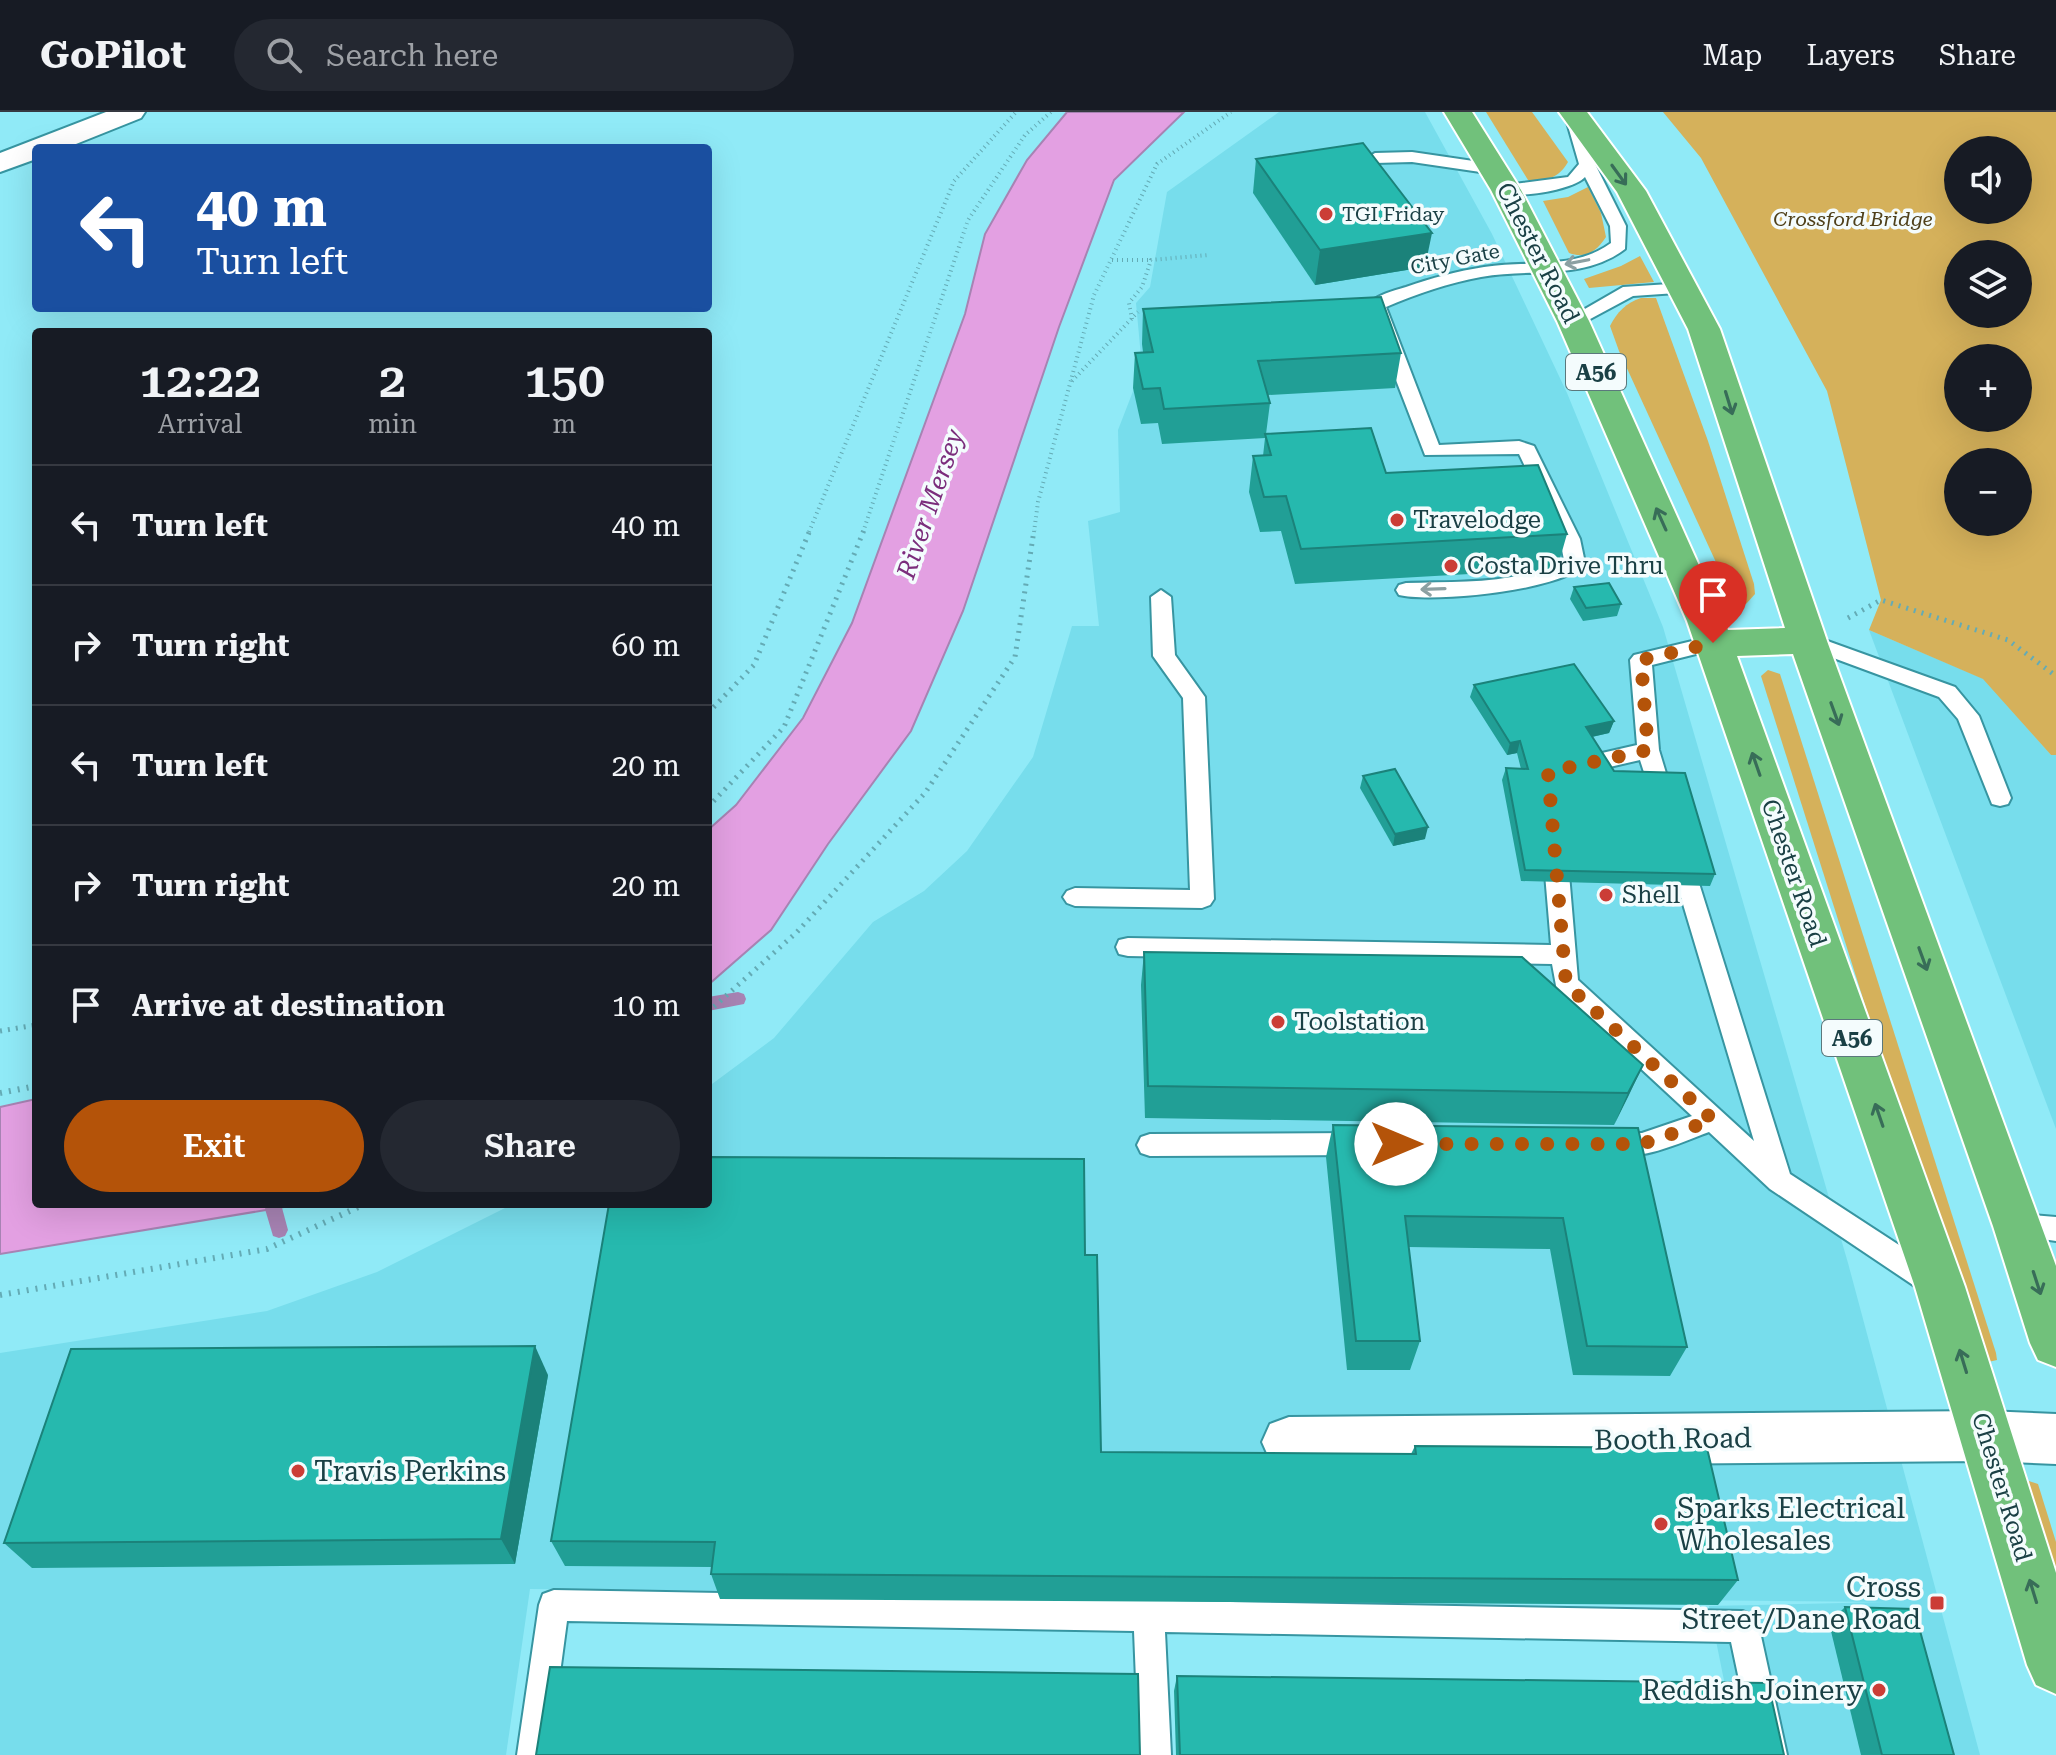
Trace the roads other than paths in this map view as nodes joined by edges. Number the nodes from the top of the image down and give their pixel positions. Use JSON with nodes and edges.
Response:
{"nodes":[{"id":1,"x":131,"y":112,"type":"edge"},
{"id":2,"x":1458,"y":112,"type":"edge"},
{"id":3,"x":1572,"y":112,"type":"edge"},
{"id":4,"x":51,"y":144,"type":"edge"},
{"id":5,"x":32,"y":151,"type":"edge"},
{"id":6,"x":1375,"y":158,"type":"edge"},
{"id":7,"x":0,"y":163,"type":"edge"},
{"id":8,"x":1587,"y":165,"type":"junction"},
{"id":9,"x":1500,"y":179,"type":"junction"},
{"id":10,"x":1546,"y":268,"type":"junction"},
{"id":11,"x":1685,"y":288,"type":"junction"},
{"id":12,"x":1573,"y":321,"type":"junction"},
{"id":13,"x":1406,"y":590,"type":"dead end"},
{"id":14,"x":1161,"y":597,"type":"dead end"},
{"id":15,"x":1808,"y":641,"type":"junction"},
{"id":16,"x":1713,"y":643,"type":"junction"},
{"id":17,"x":1648,"y":750,"type":"junction"},
{"id":18,"x":1548,"y":772,"type":"edge"},
{"id":19,"x":2000,"y":798,"type":"dead end"},
{"id":20,"x":1552,"y":818,"type":"edge"},
{"id":21,"x":1075,"y":897,"type":"dead end"},
{"id":22,"x":1128,"y":947,"type":"dead end"},
{"id":23,"x":1564,"y":955,"type":"junction"},
{"id":24,"x":1713,"y":1120,"type":"junction"},
{"id":25,"x":1388,"y":1144,"type":"edge"},
{"id":26,"x":1579,"y":1144,"type":"edge"},
{"id":27,"x":1150,"y":1145,"type":"dead end"},
{"id":28,"x":1779,"y":1181,"type":"junction"},
{"id":29,"x":2037,"y":1227,"type":"edge"},
{"id":30,"x":1940,"y":1287,"type":"junction"},
{"id":31,"x":2056,"y":1343,"type":"edge"},
{"id":32,"x":1986,"y":1436,"type":"junction"},
{"id":33,"x":2056,"y":1439,"type":"edge"},
{"id":34,"x":1289,"y":1442,"type":"dead end"},
{"id":35,"x":1149,"y":1616,"type":"junction"},
{"id":36,"x":2056,"y":1665,"type":"edge"},
{"id":37,"x":533,"y":1755,"type":"edge"},
{"id":38,"x":1155,"y":1755,"type":"edge"},
{"id":39,"x":1771,"y":1755,"type":"edge"}],
"edges":[{"from":1,"to":4,"type":"street"},
{"from":2,"to":9,"type":"highway","name":"Chester Road","number":"A56"},
{"from":3,"to":8,"type":"lane","name":"City Gate"},
{"from":3,"to":11,"type":"highway","one_way":true},
{"from":5,"to":7,"type":"street"},
{"from":6,"to":9,"type":"lane"},
{"from":8,"to":9,"type":"lane"},
{"from":8,"to":10,"type":"lane","name":"City Gate","one_way":true},
{"from":9,"to":10,"type":"highway","name":"Chester Road","number":"A56"},
{"from":10,"to":12,"type":"highway","name":"Chester Road","number":"A56"},
{"from":10,"to":13,"type":"lane","name":"City Gate","one_way":true},
{"from":11,"to":12,"type":"lane"},
{"from":11,"to":15,"type":"highway","one_way":true},
{"from":16,"to":12,"type":"highway","name":"Chester Road","number":"A56","one_way":true},
{"from":14,"to":21,"type":"lane"},
{"from":15,"to":16,"type":"highway"},
{"from":15,"to":19,"type":"lane"},
{"from":15,"to":29,"type":"highway","one_way":true},
{"from":16,"to":17,"type":"lane"},
{"from":30,"to":16,"type":"highway","name":"Chester Road","number":"A56","one_way":true},
{"from":17,"to":18,"type":"lane"},
{"from":17,"to":28,"type":"lane"},
{"from":20,"to":23,"type":"lane"},
{"from":22,"to":23,"type":"lane"},
{"from":23,"to":24,"type":"lane"},
{"from":24,"to":26,"type":"lane"},
{"from":24,"to":28,"type":"lane"},
{"from":25,"to":27,"type":"lane"},
{"from":28,"to":30,"type":"lane"},
{"from":29,"to":31,"type":"highway","one_way":true},
{"from":32,"to":30,"type":"highway","name":"Chester Road","number":"A56","one_way":true},
{"from":32,"to":33,"type":"street","name":"Booth Road"},
{"from":32,"to":34,"type":"street","name":"Booth Road"},
{"from":36,"to":32,"type":"highway","name":"Chester Road","number":"A56","one_way":true},
{"from":35,"to":37,"type":"lane"},
{"from":35,"to":38,"type":"lane"},
{"from":35,"to":39,"type":"lane"}]}
